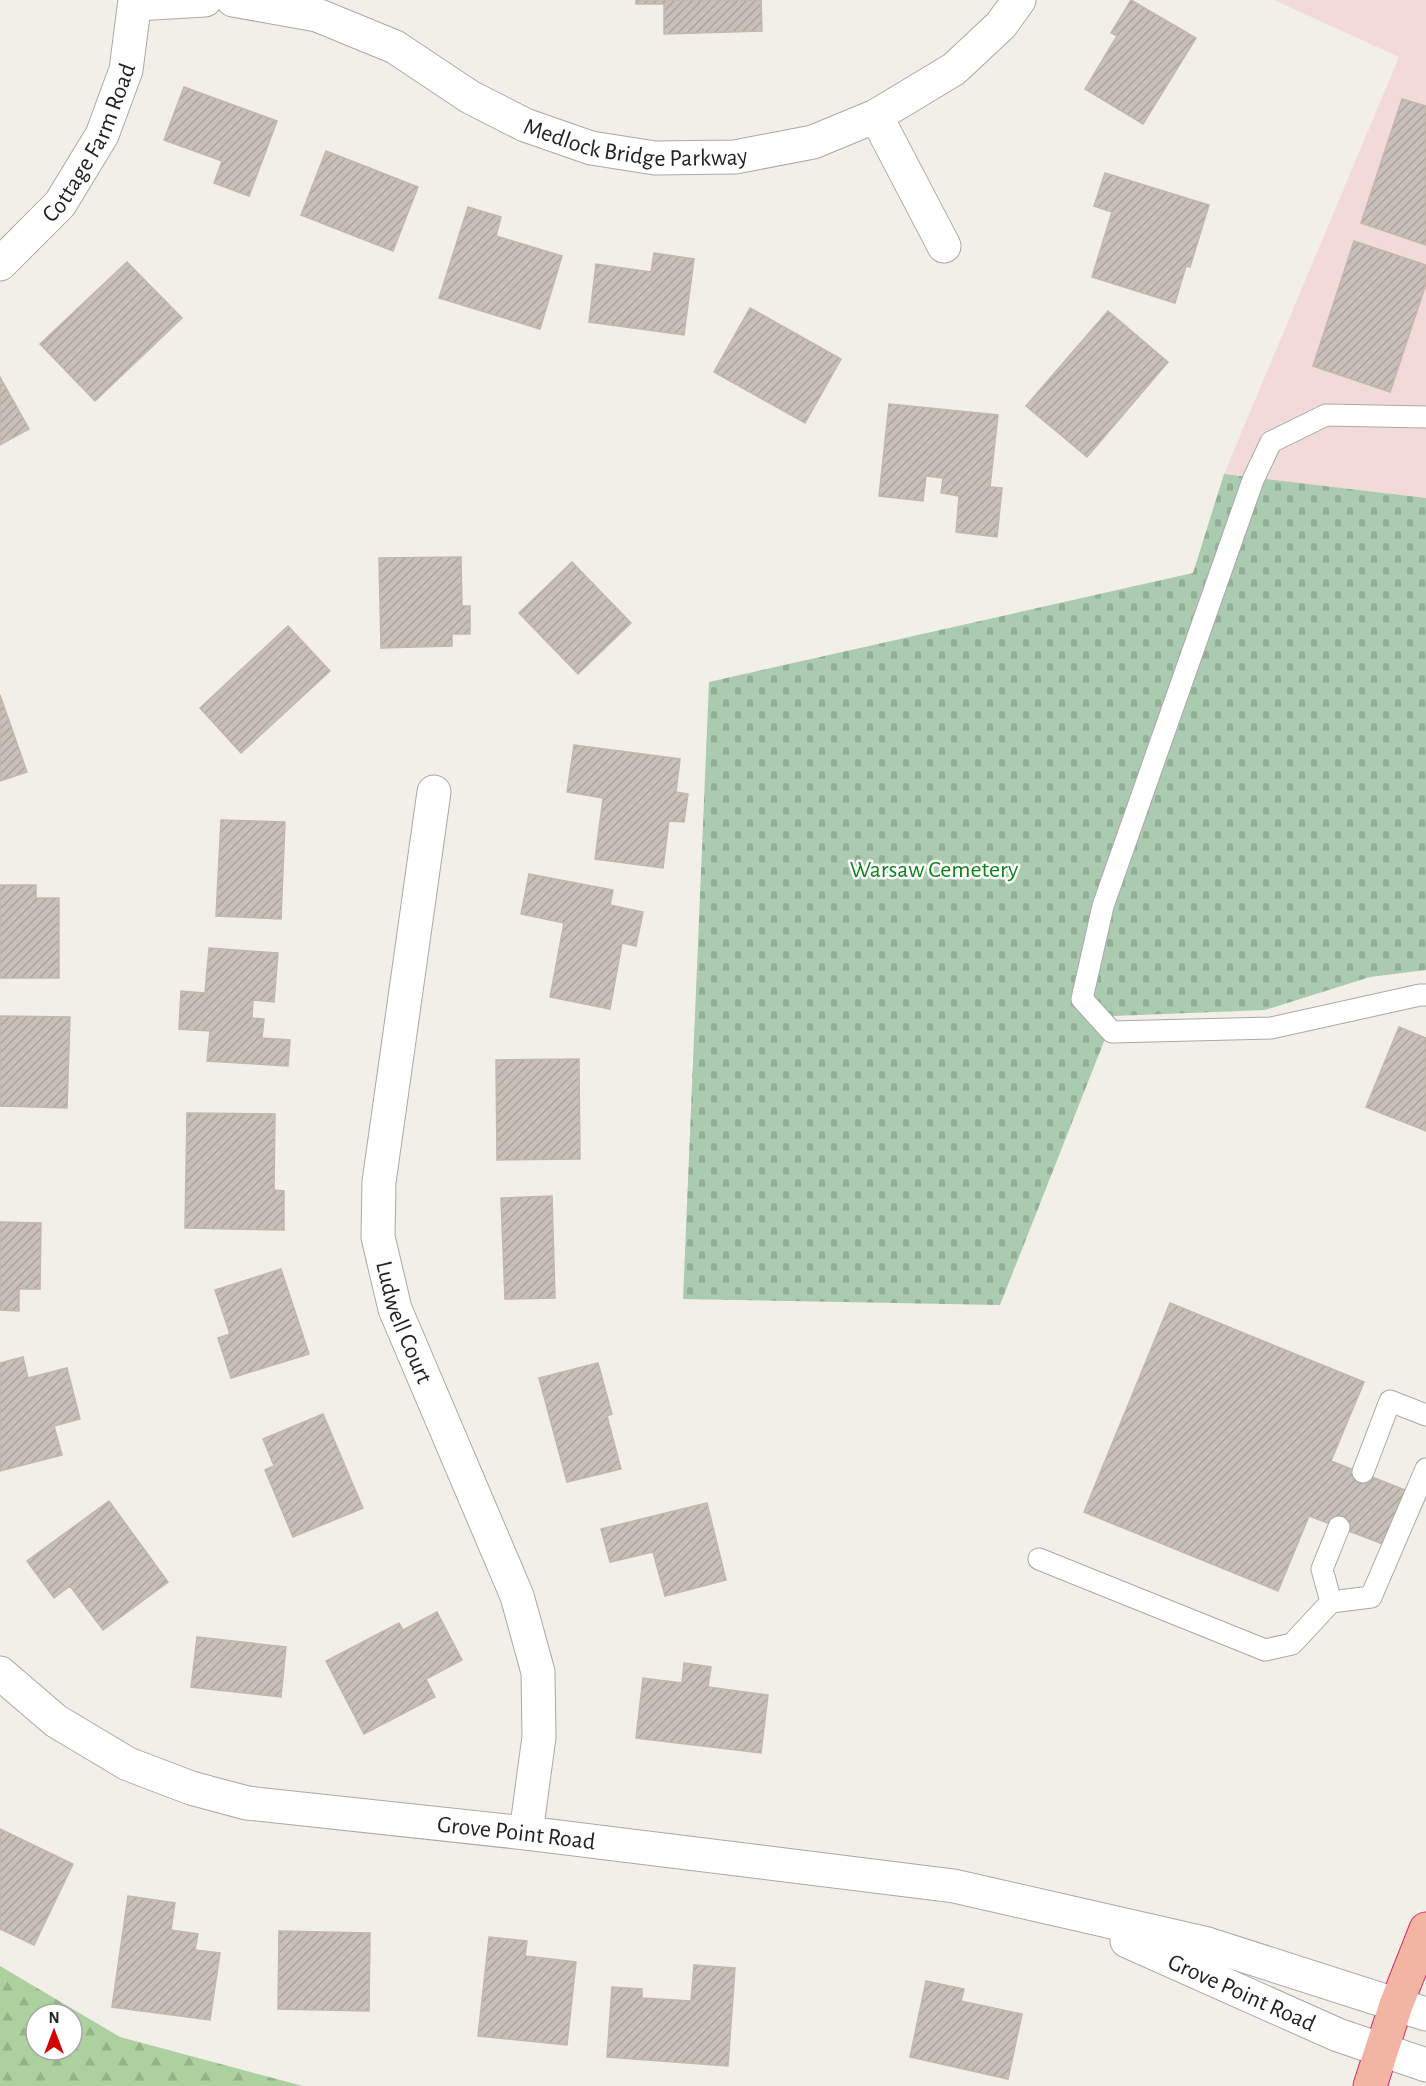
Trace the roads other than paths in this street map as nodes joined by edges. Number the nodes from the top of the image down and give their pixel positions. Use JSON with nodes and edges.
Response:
{"nodes":[{"id":1,"x":205,"y":0,"type":"edge"},
{"id":2,"x":233,"y":0,"type":"edge"},
{"id":3,"x":1019,"y":0,"type":"edge"},
{"id":4,"x":136,"y":2,"type":"edge"},
{"id":5,"x":876,"y":116,"type":"junction"},
{"id":6,"x":944,"y":246,"type":"dead end"},
{"id":7,"x":0,"y":264,"type":"edge"},
{"id":8,"x":1426,"y":417,"type":"edge"},
{"id":9,"x":434,"y":792,"type":"dead end"},
{"id":10,"x":1426,"y":995,"type":"edge"},
{"id":11,"x":1426,"y":1414,"type":"edge"},
{"id":12,"x":1426,"y":1469,"type":"edge"},
{"id":13,"x":1363,"y":1472,"type":"dead end"},
{"id":14,"x":1339,"y":1527,"type":"dead end"},
{"id":15,"x":1039,"y":1559,"type":"dead end"},
{"id":16,"x":1331,"y":1602,"type":"junction"},
{"id":17,"x":0,"y":1673,"type":"edge"},
{"id":18,"x":526,"y":1833,"type":"junction"},
{"id":19,"x":1062,"y":1912,"type":"junction"},
{"id":20,"x":1426,"y":1929,"type":"edge"},
{"id":21,"x":1411,"y":2009,"type":"edge"},
{"id":22,"x":1383,"y":2049,"type":"junction"},
{"id":23,"x":1426,"y":2065,"type":"edge"},
{"id":24,"x":1370,"y":2086,"type":"edge"}],
"edges":[{"from":1,"to":4,"type":"street"},
{"from":2,"to":5,"type":"street","name":"Medlock Bridge Parkway"},
{"from":3,"to":5,"type":"street","name":"Medlock Bridge Parkway"},
{"from":4,"to":7,"type":"street","name":"Cottage Farm Road"},
{"from":5,"to":6,"type":"street"},
{"from":8,"to":10,"type":"lane"},
{"from":9,"to":18,"type":"street","name":"Ludwell Court"},
{"from":11,"to":13,"type":"lane"},
{"from":12,"to":16,"type":"lane"},
{"from":14,"to":16,"type":"lane"},
{"from":15,"to":16,"type":"lane"},
{"from":17,"to":18,"type":"street","name":"Grove Point Road"},
{"from":18,"to":19,"type":"street","name":"Grove Point Road"},
{"from":19,"to":21,"type":"street","name":"Grove Point Road"},
{"from":19,"to":22,"type":"street","name":"Grove Point Road"},
{"from":20,"to":21,"type":"highway"},
{"from":21,"to":22,"type":"highway"},
{"from":22,"to":23,"type":"street","name":"Grove Point Road"},
{"from":22,"to":24,"type":"highway"}]}
